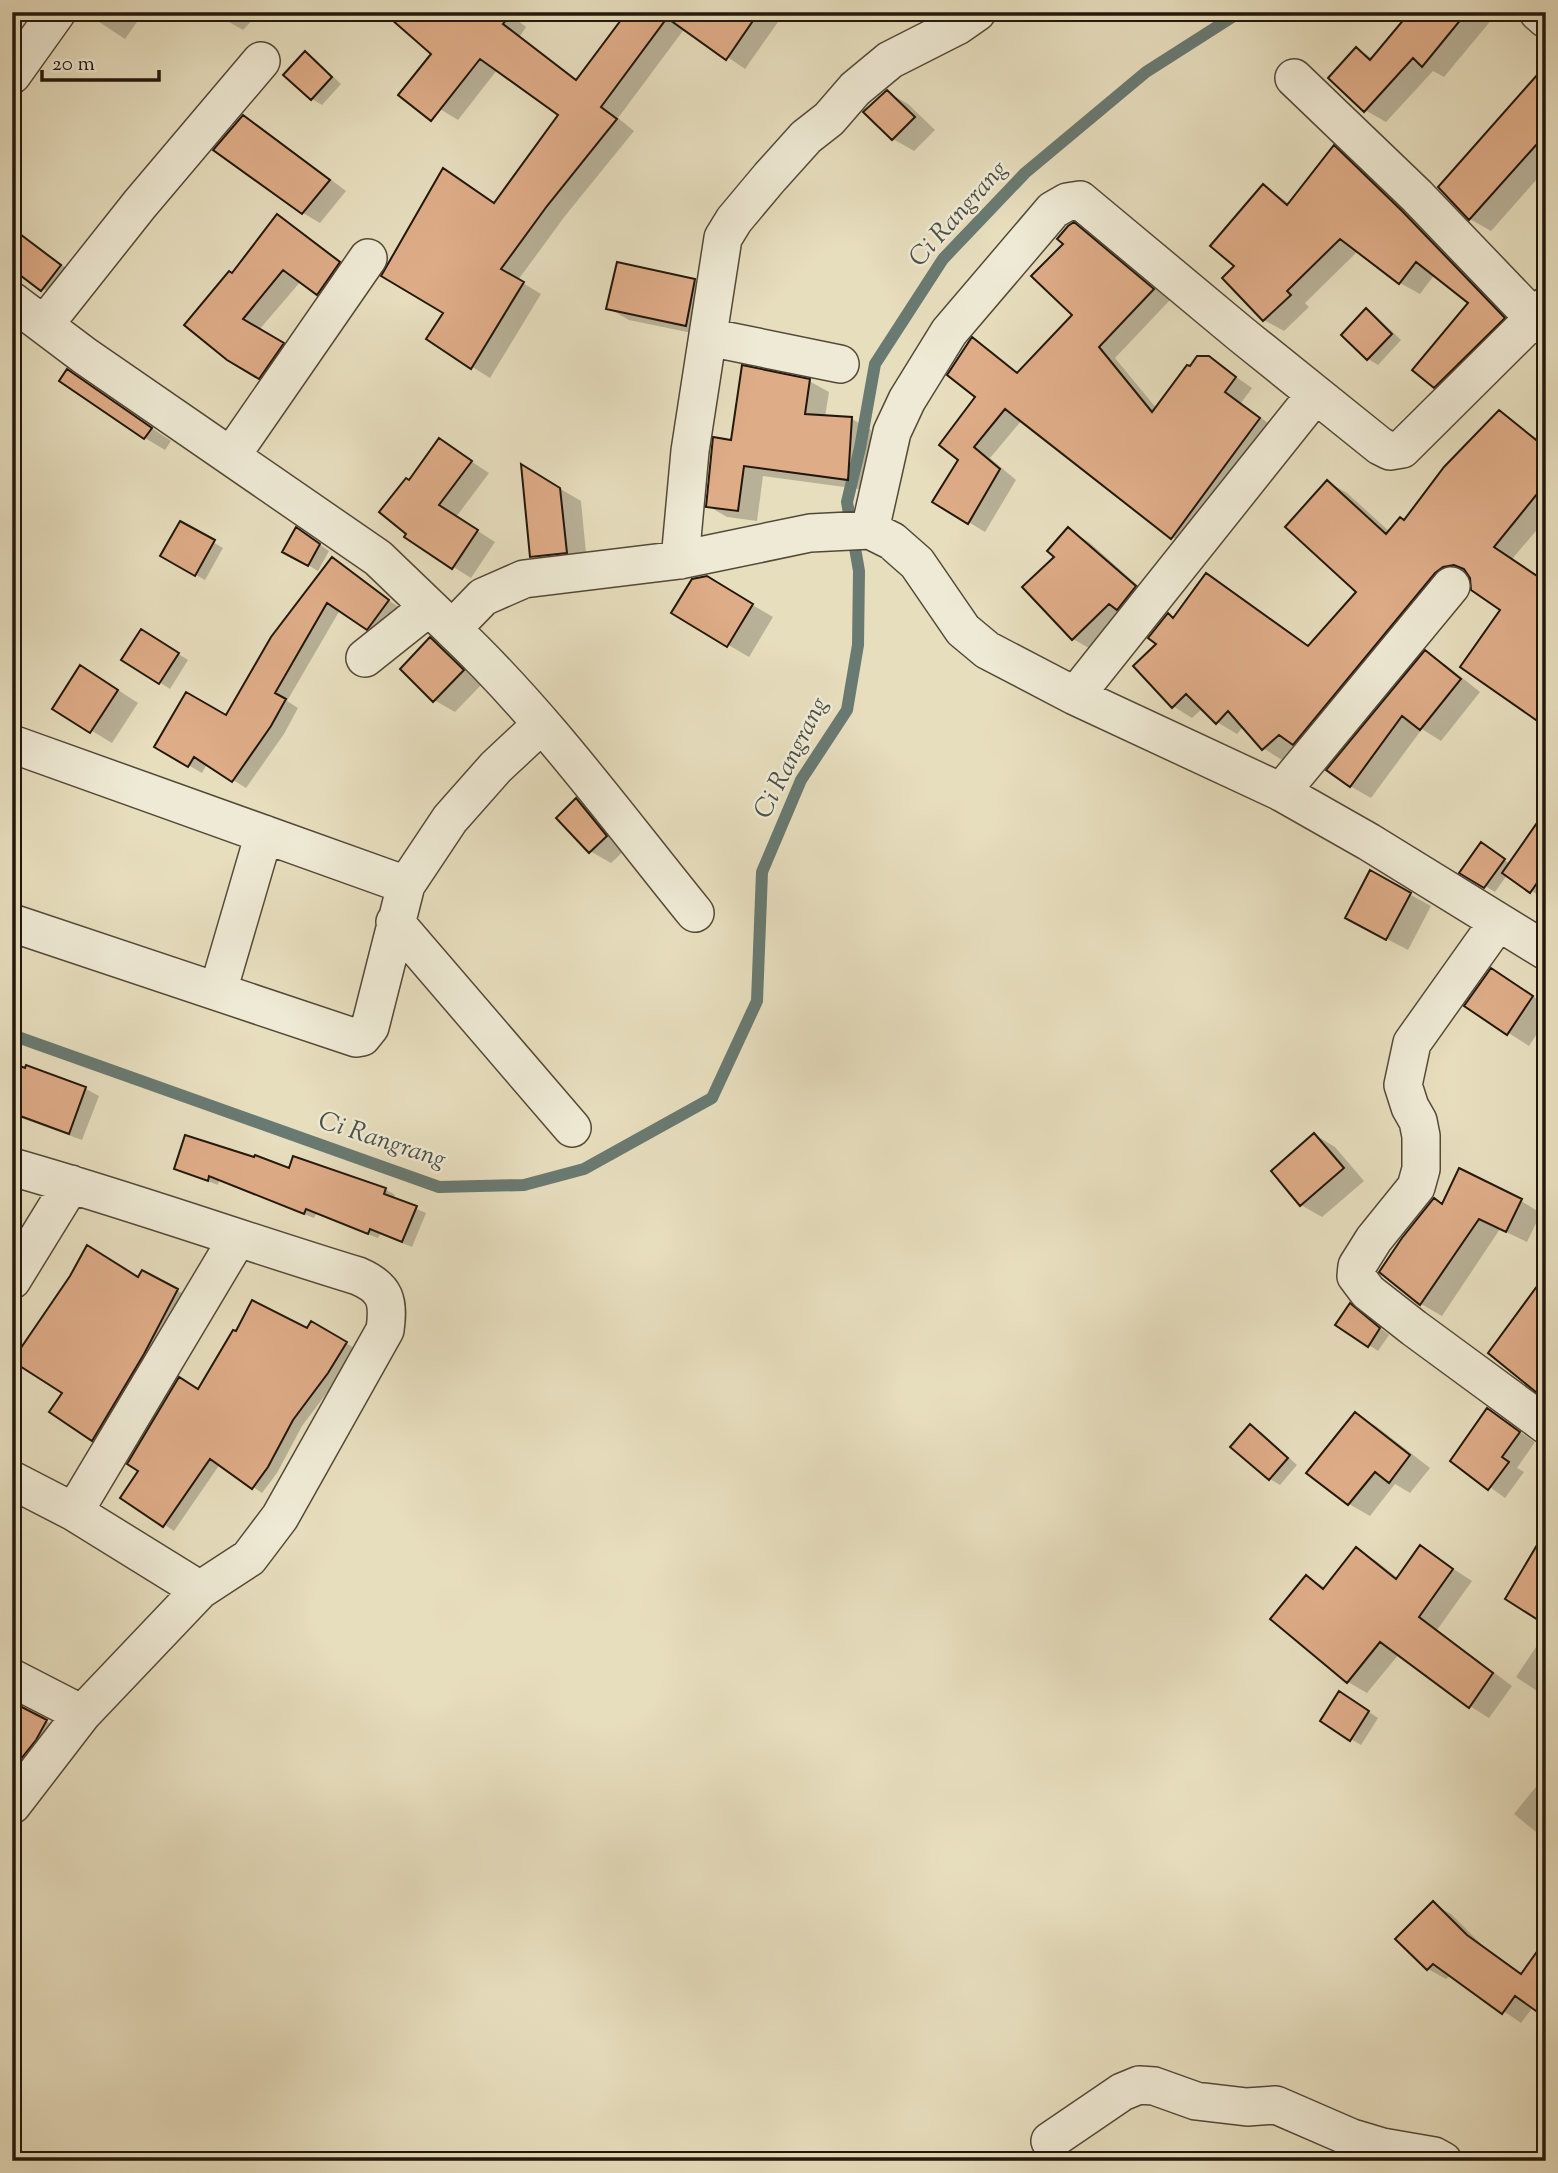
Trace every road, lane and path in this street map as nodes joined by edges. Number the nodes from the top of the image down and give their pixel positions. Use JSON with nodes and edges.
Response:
{"nodes":[{"id":1,"x":57,"y":12,"type":"edge"},
{"id":2,"x":977,"y":12,"type":"edge"},
{"id":3,"x":1538,"y":12,"type":"edge"},
{"id":4,"x":1546,"y":19,"type":"edge"},
{"id":5,"x":261,"y":61,"type":"dead end"},
{"id":6,"x":12,"y":75,"type":"edge"},
{"id":7,"x":1294,"y":78,"type":"dead end"},
{"id":8,"x":368,"y":258,"type":"dead end"},
{"id":9,"x":12,"y":301,"type":"edge"},
{"id":10,"x":1542,"y":317,"type":"edge"},
{"id":11,"x":44,"y":325,"type":"junction"},
{"id":12,"x":708,"y":337,"type":"junction"},
{"id":13,"x":840,"y":364,"type":"dead end"},
{"id":14,"x":1315,"y":395,"type":"junction"},
{"id":15,"x":231,"y":456,"type":"junction"},
{"id":16,"x":861,"y":529,"type":"junction"},
{"id":17,"x":680,"y":560,"type":"junction"},
{"id":18,"x":1451,"y":586,"type":"dead end"},
{"id":19,"x":441,"y":618,"type":"junction"},
{"id":20,"x":365,"y":658,"type":"dead end"},
{"id":21,"x":1075,"y":695,"type":"junction"},
{"id":22,"x":542,"y":724,"type":"junction"},
{"id":23,"x":12,"y":744,"type":"edge"},
{"id":24,"x":1281,"y":792,"type":"junction"},
{"id":25,"x":264,"y":834,"type":"junction"},
{"id":26,"x":406,"y":885,"type":"junction"},
{"id":27,"x":695,"y":913,"type":"dead end"},
{"id":28,"x":395,"y":922,"type":"junction"},
{"id":29,"x":1498,"y":922,"type":"junction"},
{"id":30,"x":12,"y":923,"type":"edge"},
{"id":31,"x":1546,"y":951,"type":"edge"},
{"id":32,"x":218,"y":991,"type":"junction"},
{"id":33,"x":572,"y":1128,"type":"dead end"},
{"id":34,"x":12,"y":1167,"type":"edge"},
{"id":35,"x":71,"y":1184,"type":"junction"},
{"id":36,"x":237,"y":1239,"type":"junction"},
{"id":37,"x":12,"y":1280,"type":"edge"},
{"id":38,"x":1546,"y":1426,"type":"edge"},
{"id":39,"x":12,"y":1480,"type":"edge"},
{"id":40,"x":74,"y":1512,"type":"junction"},
{"id":41,"x":200,"y":1590,"type":"junction"},
{"id":42,"x":12,"y":1678,"type":"edge"},
{"id":43,"x":82,"y":1714,"type":"junction"},
{"id":44,"x":12,"y":1805,"type":"edge"},
{"id":45,"x":1050,"y":2141,"type":"dead end"},
{"id":46,"x":1443,"y":2161,"type":"edge"}],
"edges":[{"from":1,"to":6,"type":"street"},
{"from":2,"to":12,"type":"street"},
{"from":3,"to":4,"type":"street"},
{"from":5,"to":11,"type":"street"},
{"from":7,"to":10,"type":"street"},
{"from":8,"to":15,"type":"street"},
{"from":9,"to":11,"type":"street"},
{"from":10,"to":14,"type":"street"},
{"from":11,"to":15,"type":"street"},
{"from":12,"to":13,"type":"street"},
{"from":12,"to":17,"type":"street"},
{"from":14,"to":16,"type":"street"},
{"from":14,"to":21,"type":"street"},
{"from":15,"to":19,"type":"street"},
{"from":16,"to":17,"type":"street"},
{"from":16,"to":21,"type":"street"},
{"from":17,"to":19,"type":"street"},
{"from":18,"to":24,"type":"street"},
{"from":19,"to":20,"type":"street"},
{"from":19,"to":22,"type":"street"},
{"from":21,"to":24,"type":"street"},
{"from":22,"to":26,"type":"street"},
{"from":22,"to":27,"type":"street"},
{"from":23,"to":25,"type":"street"},
{"from":24,"to":29,"type":"street"},
{"from":25,"to":26,"type":"street"},
{"from":25,"to":32,"type":"street"},
{"from":26,"to":28,"type":"street"},
{"from":28,"to":32,"type":"street"},
{"from":28,"to":33,"type":"street"},
{"from":29,"to":31,"type":"street"},
{"from":29,"to":38,"type":"street"},
{"from":30,"to":32,"type":"street"},
{"from":34,"to":35,"type":"street"},
{"from":35,"to":36,"type":"street"},
{"from":35,"to":37,"type":"street"},
{"from":36,"to":40,"type":"street"},
{"from":36,"to":41,"type":"street"},
{"from":39,"to":40,"type":"street"},
{"from":40,"to":41,"type":"street"},
{"from":41,"to":43,"type":"street"},
{"from":42,"to":43,"type":"street"},
{"from":43,"to":44,"type":"street"},
{"from":45,"to":46,"type":"street"}]}
